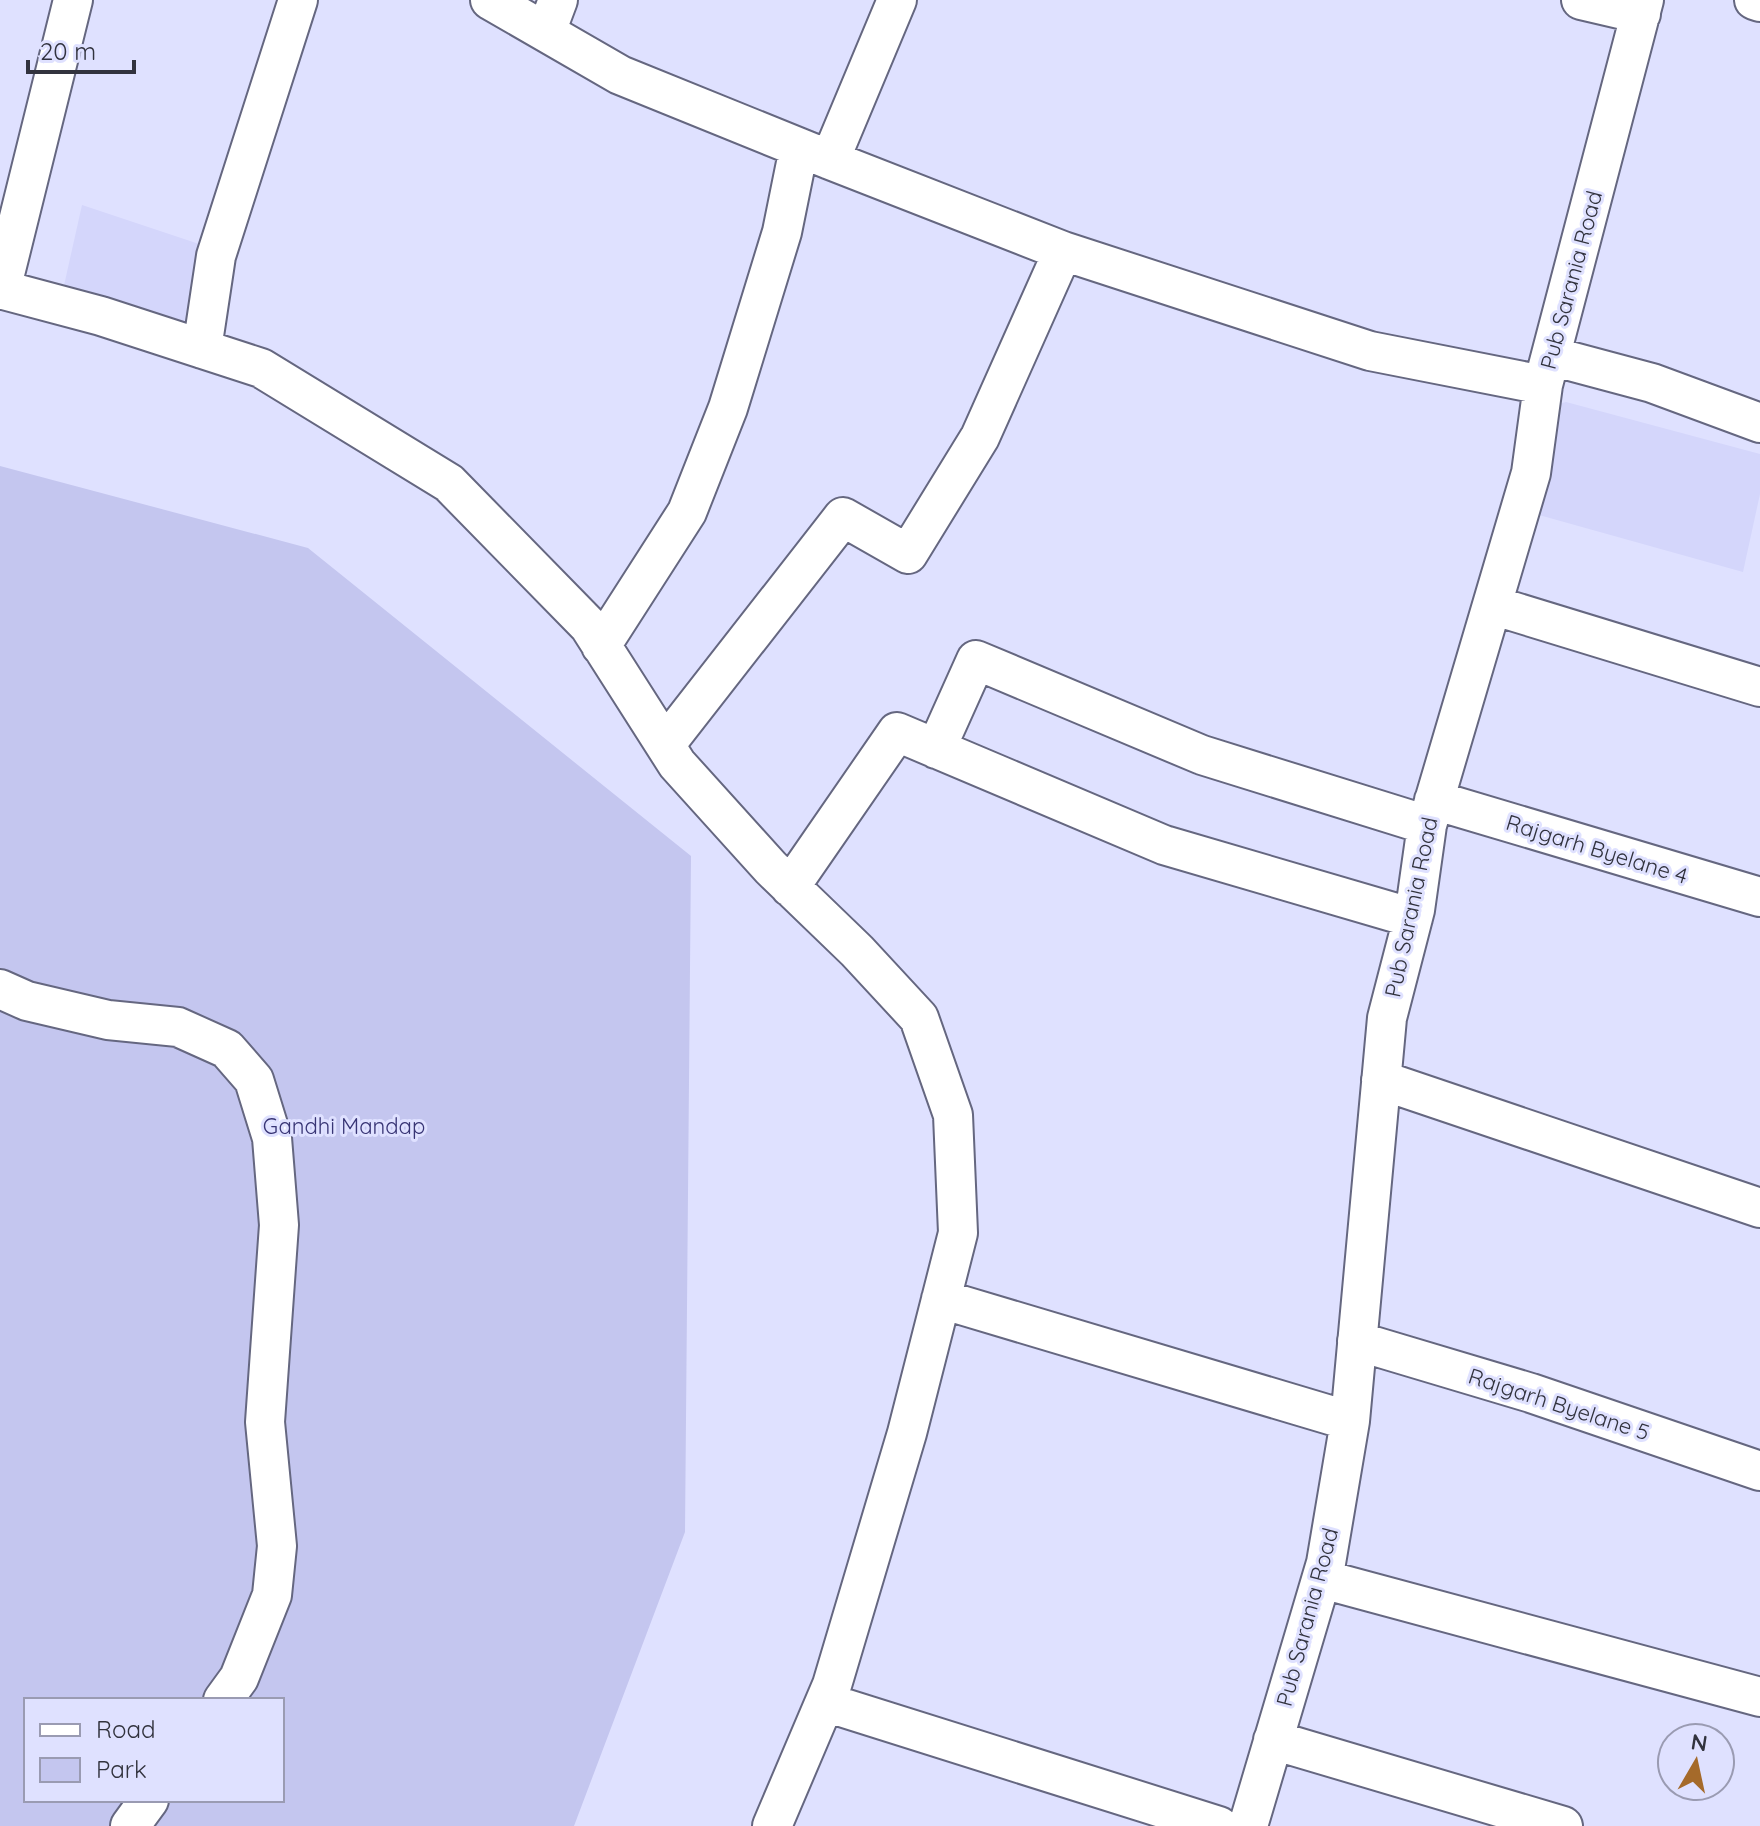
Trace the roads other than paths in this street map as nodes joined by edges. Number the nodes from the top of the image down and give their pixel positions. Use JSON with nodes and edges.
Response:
{"nodes":[{"id":1,"x":73,"y":0,"type":"edge"},
{"id":2,"x":298,"y":0,"type":"edge"},
{"id":3,"x":490,"y":0,"type":"edge"},
{"id":4,"x":897,"y":0,"type":"edge"},
{"id":5,"x":1581,"y":0,"type":"edge"},
{"id":6,"x":1642,"y":7,"type":"edge"},
{"id":7,"x":552,"y":16,"type":"edge"},
{"id":8,"x":814,"y":154,"type":"junction"},
{"id":9,"x":1063,"y":251,"type":"junction"},
{"id":10,"x":0,"y":289,"type":"edge"},
{"id":11,"x":202,"y":349,"type":"junction"},
{"id":12,"x":1547,"y":371,"type":"junction"},
{"id":13,"x":1760,"y":423,"type":"edge"},
{"id":14,"x":1492,"y":605,"type":"junction"},
{"id":15,"x":601,"y":646,"type":"junction"},
{"id":16,"x":1760,"y":687,"type":"edge"},
{"id":17,"x":665,"y":745,"type":"junction"},
{"id":18,"x":936,"y":749,"type":"junction"},
{"id":19,"x":1430,"y":812,"type":"junction"},
{"id":20,"x":790,"y":887,"type":"junction"},
{"id":21,"x":1760,"y":897,"type":"edge"},
{"id":22,"x":1413,"y":918,"type":"junction"},
{"id":23,"x":0,"y":989,"type":"edge"},
{"id":24,"x":1381,"y":1080,"type":"junction"},
{"id":25,"x":1760,"y":1208,"type":"edge"},
{"id":26,"x":941,"y":1299,"type":"junction"},
{"id":27,"x":1357,"y":1341,"type":"junction"},
{"id":28,"x":1350,"y":1421,"type":"junction"},
{"id":29,"x":1760,"y":1471,"type":"edge"},
{"id":30,"x":1322,"y":1579,"type":"junction"},
{"id":31,"x":1760,"y":1697,"type":"edge"},
{"id":32,"x":224,"y":1698,"type":"edge"},
{"id":33,"x":825,"y":1702,"type":"junction"},
{"id":34,"x":1273,"y":1740,"type":"junction"},
{"id":35,"x":148,"y":1802,"type":"edge"},
{"id":36,"x":130,"y":1826,"type":"edge"},
{"id":37,"x":772,"y":1826,"type":"edge"},
{"id":38,"x":1219,"y":1826,"type":"edge"},
{"id":39,"x":1248,"y":1826,"type":"edge"},
{"id":40,"x":1563,"y":1826,"type":"edge"}],
"edges":[{"from":1,"to":10,"type":"street"},
{"from":2,"to":11,"type":"street"},
{"from":3,"to":7,"type":"street"},
{"from":4,"to":8,"type":"street"},
{"from":5,"to":6,"type":"street"},
{"from":6,"to":12,"type":"street","name":"Pub Sarania Road"},
{"from":7,"to":8,"type":"street"},
{"from":8,"to":9,"type":"street"},
{"from":8,"to":15,"type":"street"},
{"from":9,"to":12,"type":"street"},
{"from":9,"to":17,"type":"street"},
{"from":10,"to":11,"type":"street"},
{"from":11,"to":15,"type":"street"},
{"from":12,"to":13,"type":"street"},
{"from":12,"to":14,"type":"street","name":"Pub Sarania Road"},
{"from":14,"to":16,"type":"street"},
{"from":14,"to":19,"type":"street","name":"Pub Sarania Road"},
{"from":15,"to":17,"type":"street"},
{"from":17,"to":20,"type":"street"},
{"from":18,"to":19,"type":"street","name":"Rajgarh Byelane 4"},
{"from":18,"to":20,"type":"street"},
{"from":18,"to":22,"type":"street"},
{"from":19,"to":21,"type":"street","name":"Rajgarh Byelane 4"},
{"from":19,"to":22,"type":"street","name":"Pub Sarania Road"},
{"from":20,"to":26,"type":"street"},
{"from":22,"to":24,"type":"street","name":"Pub Sarania Road"},
{"from":23,"to":32,"type":"street"},
{"from":24,"to":25,"type":"street"},
{"from":24,"to":27,"type":"street","name":"Pub Sarania Road"},
{"from":26,"to":28,"type":"street"},
{"from":26,"to":33,"type":"street"},
{"from":27,"to":28,"type":"street","name":"Pub Sarania Road"},
{"from":27,"to":29,"type":"street","name":"Rajgarh Byelane 5"},
{"from":28,"to":30,"type":"street","name":"Pub Sarania Road"},
{"from":30,"to":31,"type":"street"},
{"from":30,"to":34,"type":"street","name":"Pub Sarania Road"},
{"from":33,"to":37,"type":"street"},
{"from":33,"to":38,"type":"street"},
{"from":34,"to":39,"type":"street","name":"Pub Sarania Road"},
{"from":34,"to":40,"type":"street"},
{"from":35,"to":36,"type":"street"}]}
